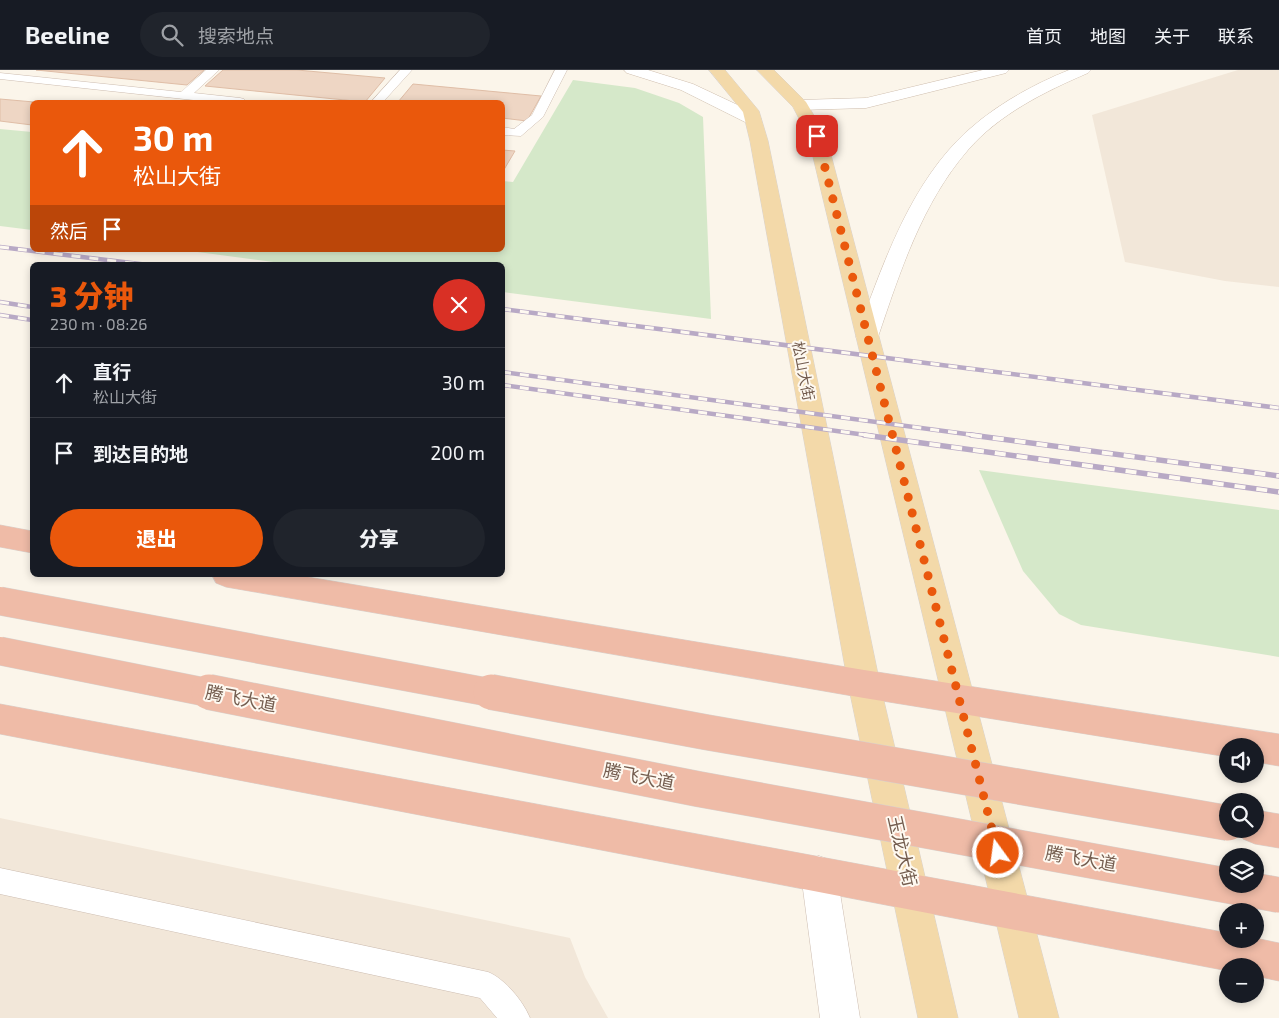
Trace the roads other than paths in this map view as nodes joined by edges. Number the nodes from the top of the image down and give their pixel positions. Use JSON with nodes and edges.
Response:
{"nodes":[{"id":1,"x":22,"y":70,"type":"edge"},
{"id":2,"x":213,"y":70,"type":"edge"},
{"id":3,"x":406,"y":70,"type":"edge"},
{"id":4,"x":561,"y":70,"type":"edge"},
{"id":5,"x":632,"y":70,"type":"edge"},
{"id":6,"x":765,"y":70,"type":"edge"},
{"id":7,"x":1001,"y":70,"type":"edge"},
{"id":8,"x":1083,"y":70,"type":"edge"},
{"id":9,"x":711,"y":74,"type":"edge"},
{"id":10,"x":6,"y":77,"type":"edge"},
{"id":11,"x":184,"y":96,"type":"junction"},
{"id":12,"x":221,"y":100,"type":"edge"},
{"id":13,"x":379,"y":100,"type":"edge"},
{"id":14,"x":800,"y":105,"type":"junction"},
{"id":15,"x":753,"y":120,"type":"junction"},
{"id":16,"x":505,"y":131,"type":"edge"},
{"id":17,"x":868,"y":338,"type":"junction"},
{"id":18,"x":0,"y":536,"type":"edge"},
{"id":19,"x":30,"y":542,"type":"edge"},
{"id":20,"x":238,"y":577,"type":"edge"},
{"id":21,"x":0,"y":601,"type":"edge"},
{"id":22,"x":0,"y":651,"type":"edge"},
{"id":23,"x":864,"y":684,"type":"junction"},
{"id":24,"x":959,"y":699,"type":"junction"},
{"id":25,"x":0,"y":719,"type":"edge"},
{"id":26,"x":1219,"y":740,"type":"edge"},
{"id":27,"x":1264,"y":748,"type":"edge"},
{"id":28,"x":1279,"y":750,"type":"edge"},
{"id":29,"x":1219,"y":821,"type":"edge"},
{"id":30,"x":1264,"y":828,"type":"edge"},
{"id":31,"x":1279,"y":831,"type":"edge"},
{"id":32,"x":820,"y":874,"type":"junction"},
{"id":33,"x":0,"y":881,"type":"edge"},
{"id":34,"x":911,"y":892,"type":"junction"},
{"id":35,"x":1279,"y":895,"type":"edge"},
{"id":36,"x":1012,"y":911,"type":"junction"},
{"id":37,"x":1279,"y":962,"type":"edge"},
{"id":38,"x":516,"y":1018,"type":"edge"},
{"id":39,"x":840,"y":1018,"type":"edge"},
{"id":40,"x":938,"y":1018,"type":"edge"},
{"id":41,"x":1039,"y":1018,"type":"edge"}],
"edges":[{"from":1,"to":10,"type":"lane"},
{"from":2,"to":11,"type":"lane"},
{"from":3,"to":13,"type":"lane"},
{"from":4,"to":16,"type":"lane"},
{"from":5,"to":15,"type":"main road"},
{"from":6,"to":14,"type":"main road"},
{"from":7,"to":14,"type":"main road"},
{"from":8,"to":17,"type":"main road"},
{"from":9,"to":15,"type":"main road","name":"松山大街"},
{"from":10,"to":11,"type":"lane"},
{"from":11,"to":12,"type":"lane"},
{"from":14,"to":17,"type":"main road"},
{"from":15,"to":23,"type":"main road","name":"松山大街"},
{"from":17,"to":24,"type":"main road"},
{"from":18,"to":19,"type":"highway"},
{"from":20,"to":23,"type":"highway"},
{"from":21,"to":29,"type":"highway","bridge":true},
{"from":22,"to":35,"type":"highway","name":"腾飞大道","bridge":true},
{"from":23,"to":24,"type":"highway"},
{"from":23,"to":34,"type":"main road","name":"玉龙大街"},
{"from":24,"to":26,"type":"highway"},
{"from":24,"to":36,"type":"main road"},
{"from":25,"to":32,"type":"highway"},
{"from":27,"to":28,"type":"highway"},
{"from":30,"to":31,"type":"highway"},
{"from":32,"to":34,"type":"highway"},
{"from":32,"to":39,"type":"main road"},
{"from":33,"to":38,"type":"lane"},
{"from":34,"to":36,"type":"highway"},
{"from":34,"to":40,"type":"main road","name":"玉龙大街"},
{"from":36,"to":37,"type":"highway"},
{"from":36,"to":41,"type":"main road"}]}
